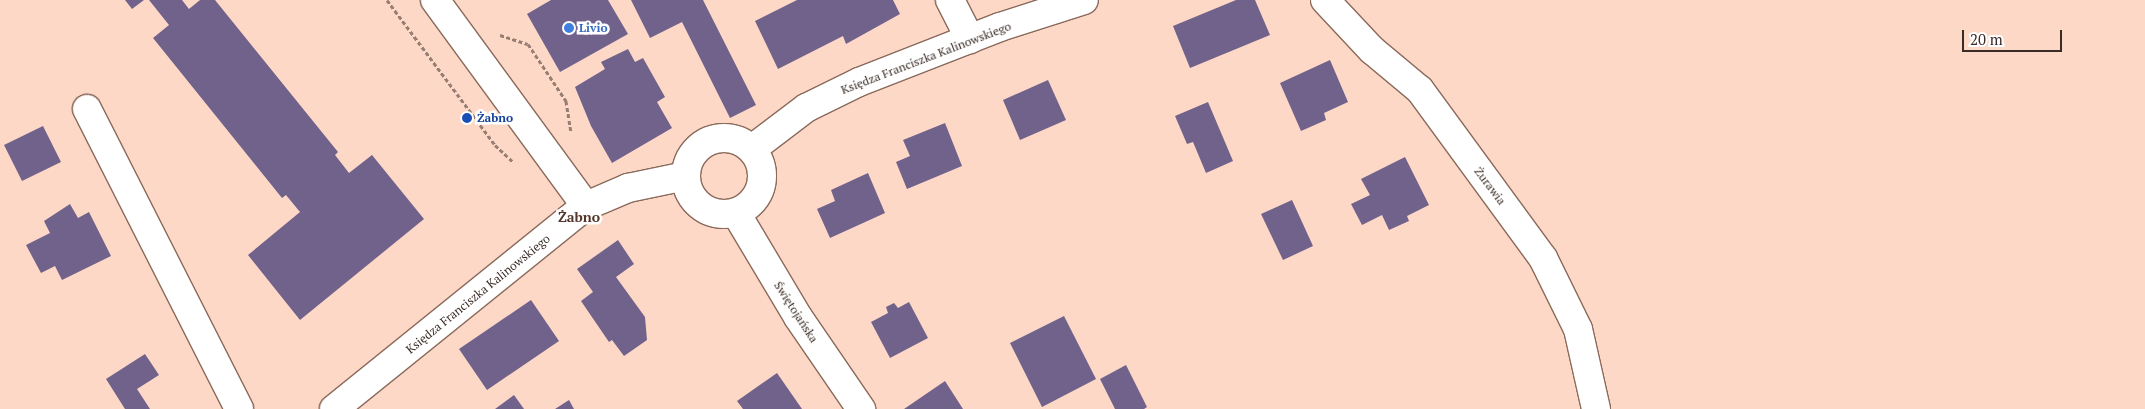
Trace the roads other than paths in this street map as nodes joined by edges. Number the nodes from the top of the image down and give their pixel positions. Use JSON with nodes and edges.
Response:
{"nodes":[{"id":1,"x":436,"y":0,"type":"edge"},
{"id":2,"x":950,"y":0,"type":"edge"},
{"id":3,"x":1084,"y":0,"type":"edge"},
{"id":4,"x":1325,"y":0,"type":"edge"},
{"id":5,"x":970,"y":39,"type":"junction"},
{"id":6,"x":87,"y":109,"type":"dead end"},
{"id":7,"x":752,"y":149,"type":"junction"},
{"id":8,"x":686,"y":176,"type":"junction"},
{"id":9,"x":586,"y":206,"type":"junction"},
{"id":10,"x":736,"y":213,"type":"junction"},
{"id":11,"x":239,"y":409,"type":"edge"},
{"id":12,"x":334,"y":409,"type":"edge"},
{"id":13,"x":861,"y":409,"type":"edge"},
{"id":14,"x":1596,"y":409,"type":"edge"}],
"edges":[{"from":1,"to":9,"type":"street"},
{"from":2,"to":5,"type":"street"},
{"from":3,"to":5,"type":"street","name":"Księdza Franciszka Kalinowskiego"},
{"from":4,"to":14,"type":"street","name":"Żurawia"},
{"from":5,"to":7,"type":"street","name":"Księdza Franciszka Kalinowskiego"},
{"from":6,"to":11,"type":"street"},
{"from":7,"to":8,"type":"street"},
{"from":7,"to":10,"type":"street"},
{"from":8,"to":9,"type":"street","name":"Księdza Franciszka Kalinowskiego"},
{"from":8,"to":10,"type":"street"},
{"from":9,"to":12,"type":"street","name":"Księdza Franciszka Kalinowskiego"},
{"from":10,"to":13,"type":"street","name":"Świętojańska"}]}
